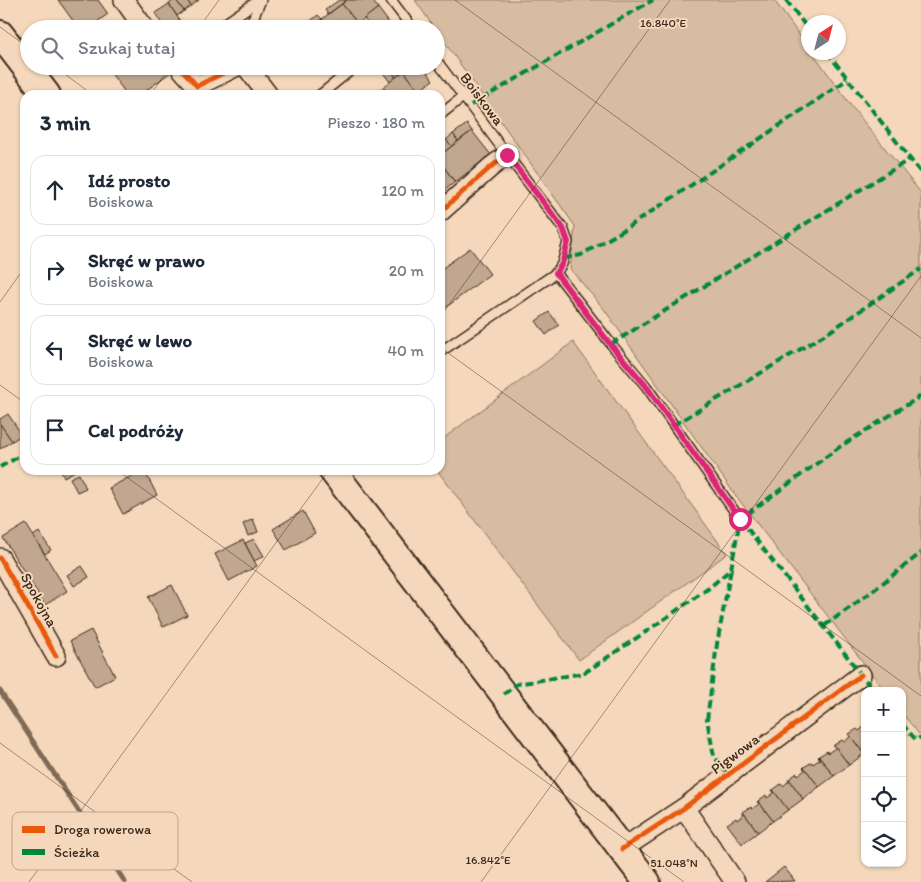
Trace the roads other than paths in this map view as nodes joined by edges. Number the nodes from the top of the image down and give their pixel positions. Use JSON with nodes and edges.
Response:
{"nodes":[{"id":1,"x":124,"y":0,"type":"edge"},
{"id":2,"x":260,"y":0,"type":"edge"},
{"id":3,"x":391,"y":0,"type":"edge"},
{"id":4,"x":138,"y":20,"type":"edge"},
{"id":5,"x":230,"y":20,"type":"edge"},
{"id":6,"x":252,"y":20,"type":"edge"},
{"id":7,"x":404,"y":20,"type":"edge"},
{"id":8,"x":0,"y":34,"type":"edge"},
{"id":9,"x":20,"y":61,"type":"edge"},
{"id":10,"x":445,"y":72,"type":"edge"},
{"id":11,"x":31,"y":75,"type":"edge"},
{"id":12,"x":183,"y":75,"type":"edge"},
{"id":13,"x":220,"y":75,"type":"edge"},
{"id":14,"x":253,"y":75,"type":"edge"},
{"id":15,"x":345,"y":75,"type":"edge"},
{"id":16,"x":42,"y":90,"type":"edge"},
{"id":17,"x":191,"y":90,"type":"edge"},
{"id":18,"x":193,"y":90,"type":"edge"},
{"id":19,"x":264,"y":90,"type":"edge"},
{"id":20,"x":326,"y":90,"type":"edge"},
{"id":21,"x":464,"y":96,"type":"junction"},
{"id":22,"x":445,"y":110,"type":"edge"},
{"id":23,"x":507,"y":155,"type":"junction"},
{"id":24,"x":445,"y":208,"type":"edge"},
{"id":25,"x":556,"y":273,"type":"junction"},
{"id":26,"x":445,"y":349,"type":"edge"},
{"id":27,"x":336,"y":475,"type":"edge"},
{"id":28,"x":740,"y":519,"type":"dead end"},
{"id":29,"x":0,"y":558,"type":"edge"},
{"id":30,"x":56,"y":656,"type":"dead end"},
{"id":31,"x":861,"y":675,"type":"dead end"},
{"id":32,"x":684,"y":808,"type":"junction"},
{"id":33,"x":622,"y":849,"type":"junction"},
{"id":34,"x":647,"y":882,"type":"edge"},
{"id":35,"x":735,"y":882,"type":"edge"}],
"edges":[{"from":1,"to":4,"type":"street"},
{"from":2,"to":5,"type":"lane"},
{"from":2,"to":6,"type":"lane"},
{"from":3,"to":7,"type":"lane"},
{"from":8,"to":9,"type":"main road"},
{"from":10,"to":21,"type":"lane","name":"Boiskowa"},
{"from":11,"to":16,"type":"main road"},
{"from":12,"to":17,"type":"street"},
{"from":13,"to":18,"type":"street"},
{"from":14,"to":19,"type":"street"},
{"from":15,"to":20,"type":"lane"},
{"from":21,"to":22,"type":"lane"},
{"from":21,"to":23,"type":"lane","name":"Boiskowa"},
{"from":23,"to":24,"type":"street"},
{"from":23,"to":25,"type":"lane","name":"Boiskowa"},
{"from":25,"to":26,"type":"lane"},
{"from":25,"to":28,"type":"lane"},
{"from":27,"to":33,"type":"main road"},
{"from":29,"to":30,"type":"street","name":"Spokojna"},
{"from":31,"to":32,"type":"street","name":"Pigwowa"},
{"from":32,"to":33,"type":"street","name":"Pigwowa"},
{"from":32,"to":35,"type":"street"},
{"from":33,"to":34,"type":"main road"}]}
